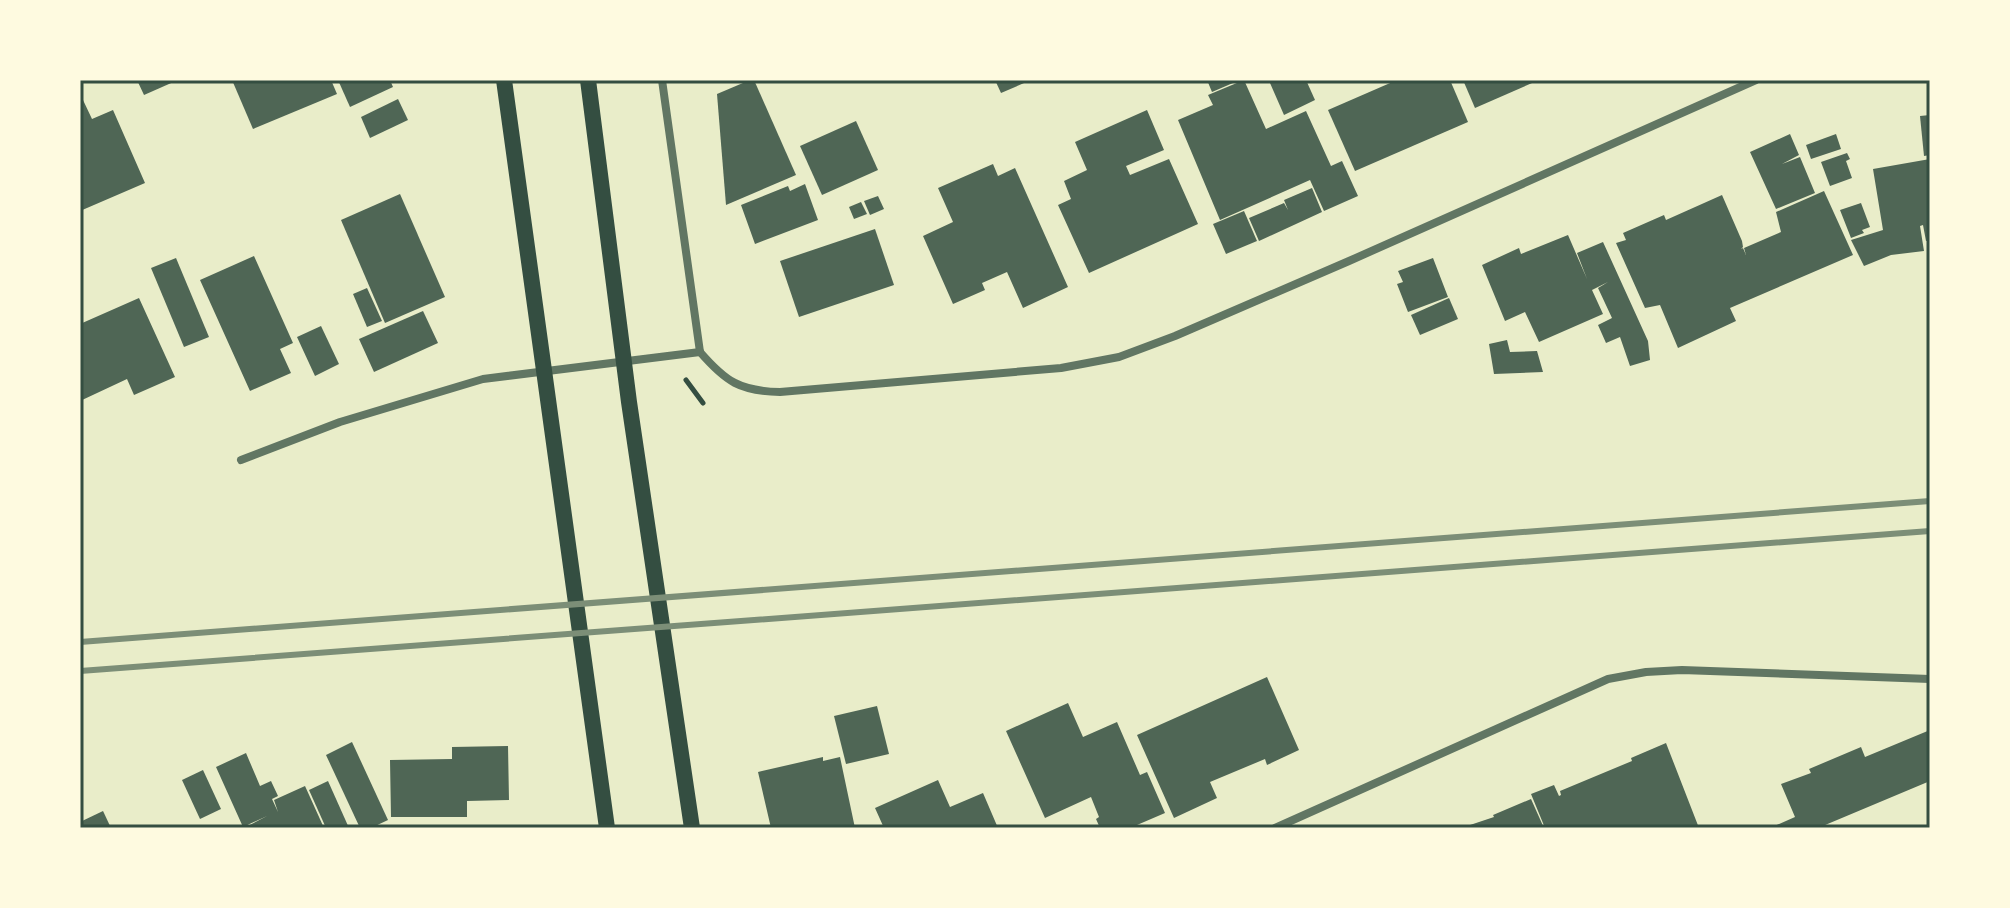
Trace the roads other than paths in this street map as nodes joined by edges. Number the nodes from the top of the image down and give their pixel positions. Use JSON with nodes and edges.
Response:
{"nodes":[{"id":1,"x":504,"y":80,"type":"edge"},
{"id":2,"x":588,"y":80,"type":"edge"},
{"id":3,"x":662,"y":80,"type":"edge"},
{"id":4,"x":1756,"y":80,"type":"edge"},
{"id":5,"x":700,"y":352,"type":"junction"},
{"id":6,"x":241,"y":460,"type":"dead end"},
{"id":7,"x":1930,"y":679,"type":"edge"},
{"id":8,"x":607,"y":828,"type":"edge"},
{"id":9,"x":692,"y":828,"type":"edge"},
{"id":10,"x":1275,"y":828,"type":"edge"}],
"edges":[{"from":1,"to":8,"type":"main road"},
{"from":2,"to":9,"type":"main road"},
{"from":3,"to":5,"type":"street"},
{"from":4,"to":5,"type":"street"},
{"from":5,"to":6,"type":"street"},
{"from":7,"to":10,"type":"street"}]}
